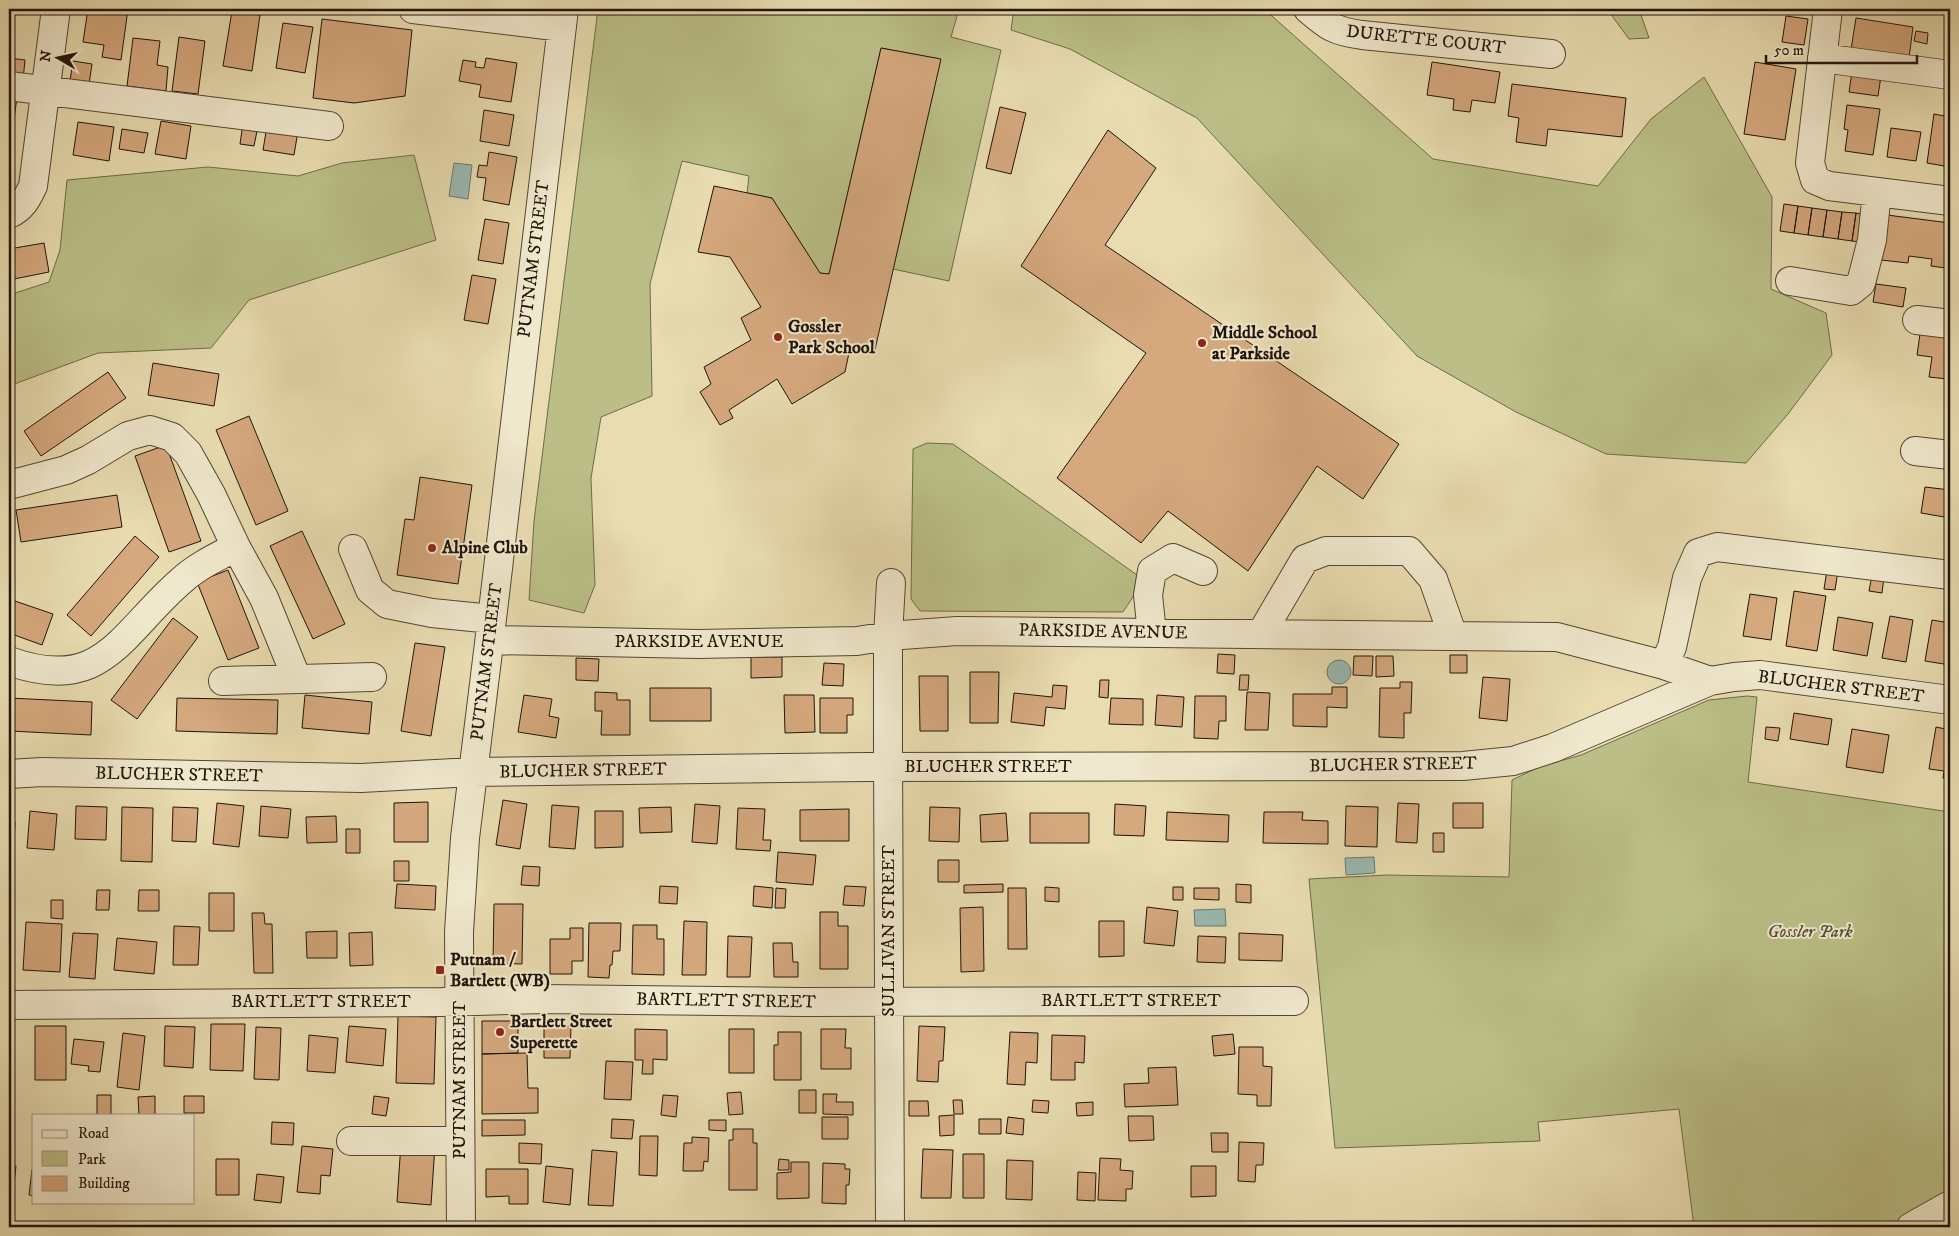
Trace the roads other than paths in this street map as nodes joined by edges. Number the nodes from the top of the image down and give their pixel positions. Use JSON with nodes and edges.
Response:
{"nodes":[{"id":1,"x":56,"y":9,"type":"edge"},
{"id":2,"x":412,"y":9,"type":"edge"},
{"id":3,"x":1308,"y":9,"type":"edge"},
{"id":4,"x":1828,"y":9,"type":"edge"},
{"id":5,"x":563,"y":18,"type":"edge"},
{"id":6,"x":1551,"y":54,"type":"dead end"},
{"id":7,"x":1822,"y":58,"type":"junction"},
{"id":8,"x":1950,"y":75,"type":"edge"},
{"id":9,"x":9,"y":86,"type":"edge"},
{"id":10,"x":45,"y":91,"type":"junction"},
{"id":11,"x":329,"y":126,"type":"dead end"},
{"id":12,"x":1878,"y":192,"type":"junction"},
{"id":13,"x":1950,"y":201,"type":"edge"},
{"id":14,"x":9,"y":214,"type":"edge"},
{"id":15,"x":1790,"y":281,"type":"dead end"},
{"id":16,"x":1917,"y":320,"type":"dead end"},
{"id":17,"x":1950,"y":324,"type":"edge"},
{"id":18,"x":1916,"y":450,"type":"dead end"},
{"id":19,"x":1950,"y":455,"type":"edge"},
{"id":20,"x":9,"y":485,"type":"edge"},
{"id":21,"x":236,"y":547,"type":"junction"},
{"id":22,"x":353,"y":548,"type":"dead end"},
{"id":23,"x":1203,"y":571,"type":"dead end"},
{"id":24,"x":1950,"y":575,"type":"edge"},
{"id":25,"x":891,"y":582,"type":"dead end"},
{"id":26,"x":491,"y":629,"type":"junction"},
{"id":27,"x":1152,"y":633,"type":"junction"},
{"id":28,"x":1261,"y":634,"type":"junction"},
{"id":29,"x":888,"y":636,"type":"junction"},
{"id":30,"x":1453,"y":636,"type":"junction"},
{"id":31,"x":9,"y":661,"type":"edge"},
{"id":32,"x":1664,"y":665,"type":"junction"},
{"id":33,"x":372,"y":677,"type":"dead end"},
{"id":34,"x":297,"y":679,"type":"junction"},
{"id":35,"x":223,"y":681,"type":"dead end"},
{"id":36,"x":1710,"y":681,"type":"junction"},
{"id":37,"x":1950,"y":700,"type":"edge"},
{"id":38,"x":888,"y":767,"type":"junction"},
{"id":39,"x":473,"y":772,"type":"junction"},
{"id":40,"x":9,"y":774,"type":"edge"},
{"id":41,"x":460,"y":1001,"type":"junction"},
{"id":42,"x":889,"y":1001,"type":"junction"},
{"id":43,"x":1294,"y":1001,"type":"dead end"},
{"id":44,"x":9,"y":1006,"type":"edge"},
{"id":45,"x":351,"y":1141,"type":"dead end"},
{"id":46,"x":460,"y":1141,"type":"junction"},
{"id":47,"x":1950,"y":1205,"type":"edge"},
{"id":48,"x":462,"y":1227,"type":"edge"},
{"id":49,"x":890,"y":1227,"type":"edge"},
{"id":50,"x":1911,"y":1227,"type":"edge"}],
"edges":[{"from":1,"to":10,"type":"street"},
{"from":2,"to":5,"type":"street"},
{"from":3,"to":6,"type":"street","name":"DURETTE COURT"},
{"from":4,"to":7,"type":"street"},
{"from":5,"to":26,"type":"street","name":"PUTNAM STREET"},
{"from":7,"to":8,"type":"street"},
{"from":7,"to":12,"type":"street"},
{"from":9,"to":10,"type":"street"},
{"from":10,"to":11,"type":"street"},
{"from":10,"to":14,"type":"street"},
{"from":12,"to":13,"type":"street"},
{"from":12,"to":15,"type":"street"},
{"from":16,"to":17,"type":"street"},
{"from":18,"to":19,"type":"street"},
{"from":20,"to":21,"type":"street"},
{"from":21,"to":31,"type":"street"},
{"from":21,"to":34,"type":"street"},
{"from":22,"to":26,"type":"street","name":"PARKSIDE AVENUE"},
{"from":23,"to":27,"type":"street"},
{"from":24,"to":32,"type":"street"},
{"from":25,"to":29,"type":"street","name":"SULLIVAN STREET"},
{"from":26,"to":29,"type":"street","name":"PARKSIDE AVENUE"},
{"from":26,"to":39,"type":"street","name":"PUTNAM STREET"},
{"from":27,"to":28,"type":"street","name":"PARKSIDE AVENUE"},
{"from":27,"to":29,"type":"street","name":"PARKSIDE AVENUE"},
{"from":28,"to":30,"type":"street","name":"PARKSIDE AVENUE"},
{"from":28,"to":30,"type":"street"},
{"from":29,"to":38,"type":"street","name":"SULLIVAN STREET"},
{"from":30,"to":32,"type":"street","name":"PARKSIDE AVENUE"},
{"from":32,"to":36,"type":"street","name":"PARKSIDE AVENUE"},
{"from":33,"to":34,"type":"street"},
{"from":34,"to":35,"type":"street"},
{"from":36,"to":37,"type":"street","name":"BLUCHER STREET"},
{"from":36,"to":38,"type":"street","name":"BLUCHER STREET"},
{"from":38,"to":39,"type":"street","name":"BLUCHER STREET"},
{"from":38,"to":42,"type":"street","name":"SULLIVAN STREET"},
{"from":39,"to":40,"type":"street","name":"BLUCHER STREET"},
{"from":39,"to":41,"type":"street","name":"PUTNAM STREET"},
{"from":41,"to":42,"type":"street","name":"BARTLETT STREET"},
{"from":41,"to":44,"type":"street","name":"BARTLETT STREET"},
{"from":41,"to":46,"type":"street","name":"PUTNAM STREET"},
{"from":42,"to":43,"type":"street","name":"BARTLETT STREET"},
{"from":42,"to":49,"type":"street","name":"SULLIVAN STREET"},
{"from":45,"to":46,"type":"street"},
{"from":46,"to":48,"type":"street","name":"PUTNAM STREET"},
{"from":47,"to":50,"type":"street"}]}
